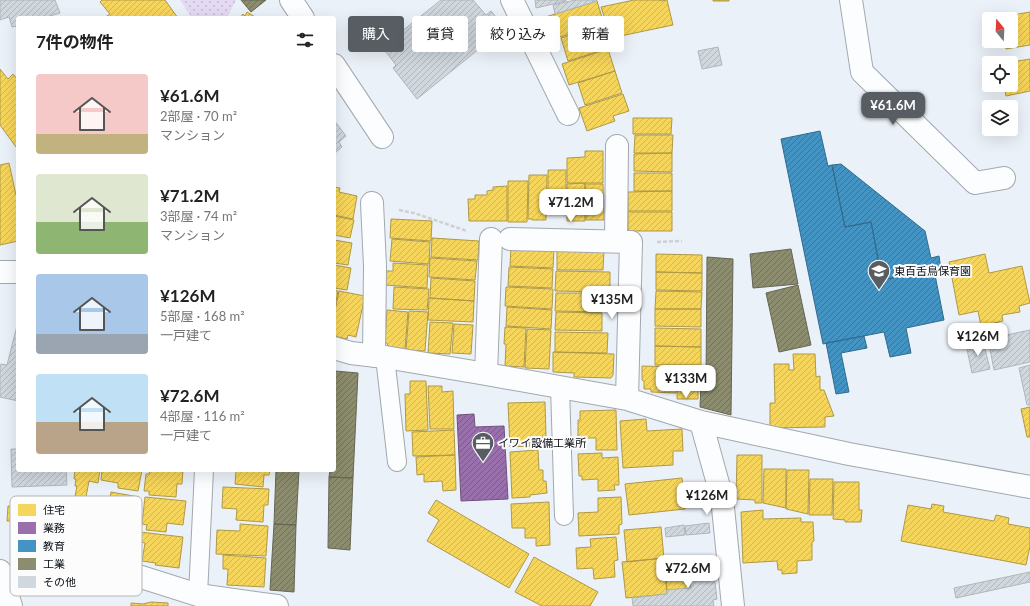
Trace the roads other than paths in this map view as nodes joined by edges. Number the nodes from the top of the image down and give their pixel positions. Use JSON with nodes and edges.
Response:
{"nodes":[{"id":1,"x":290,"y":0,"type":"edge"},
{"id":2,"x":512,"y":0,"type":"edge"},
{"id":3,"x":851,"y":0,"type":"edge"},
{"id":4,"x":301,"y":16,"type":"edge"},
{"id":5,"x":336,"y":68,"type":"edge"},
{"id":6,"x":568,"y":114,"type":"dead end"},
{"id":7,"x":382,"y":137,"type":"dead end"},
{"id":8,"x":616,"y":146,"type":"dead end"},
{"id":9,"x":1004,"y":178,"type":"dead end"},
{"id":10,"x":372,"y":203,"type":"road end"},
{"id":11,"x":616,"y":241,"type":"junction"},
{"id":12,"x":0,"y":272,"type":"edge"},
{"id":13,"x":16,"y":272,"type":"edge"},
{"id":14,"x":336,"y":349,"type":"edge"},
{"id":15,"x":380,"y":357,"type":"junction"},
{"id":16,"x":486,"y":374,"type":"junction"},
{"id":17,"x":560,"y":387,"type":"junction"},
{"id":18,"x":627,"y":399,"type":"junction"},
{"id":19,"x":701,"y":422,"type":"junction"},
{"id":20,"x":397,"y":462,"type":"dead end"},
{"id":21,"x":204,"y":472,"type":"edge"},
{"id":22,"x":1030,"y":487,"type":"edge"},
{"id":23,"x":564,"y":516,"type":"dead end"},
{"id":24,"x":2,"y":576,"type":"edge"},
{"id":25,"x":142,"y":577,"type":"edge"},
{"id":26,"x":198,"y":595,"type":"junction"},
{"id":27,"x":11,"y":606,"type":"edge"},
{"id":28,"x":277,"y":606,"type":"edge"},
{"id":29,"x":733,"y":606,"type":"edge"}],
"edges":[{"from":1,"to":4,"type":"street"},
{"from":2,"to":6,"type":"street"},
{"from":3,"to":9,"type":"street"},
{"from":5,"to":7,"type":"street"},
{"from":8,"to":11,"type":"street"},
{"from":10,"to":15,"type":"street"},
{"from":11,"to":16,"type":"street"},
{"from":11,"to":18,"type":"street"},
{"from":12,"to":13,"type":"street"},
{"from":14,"to":15,"type":"street"},
{"from":15,"to":16,"type":"street"},
{"from":15,"to":20,"type":"lane"},
{"from":16,"to":17,"type":"street"},
{"from":17,"to":18,"type":"street"},
{"from":17,"to":23,"type":"lane"},
{"from":18,"to":19,"type":"street"},
{"from":19,"to":22,"type":"street"},
{"from":19,"to":29,"type":"street"},
{"from":21,"to":26,"type":"lane"},
{"from":24,"to":27,"type":"street"},
{"from":25,"to":26,"type":"street"},
{"from":26,"to":28,"type":"street"}]}
